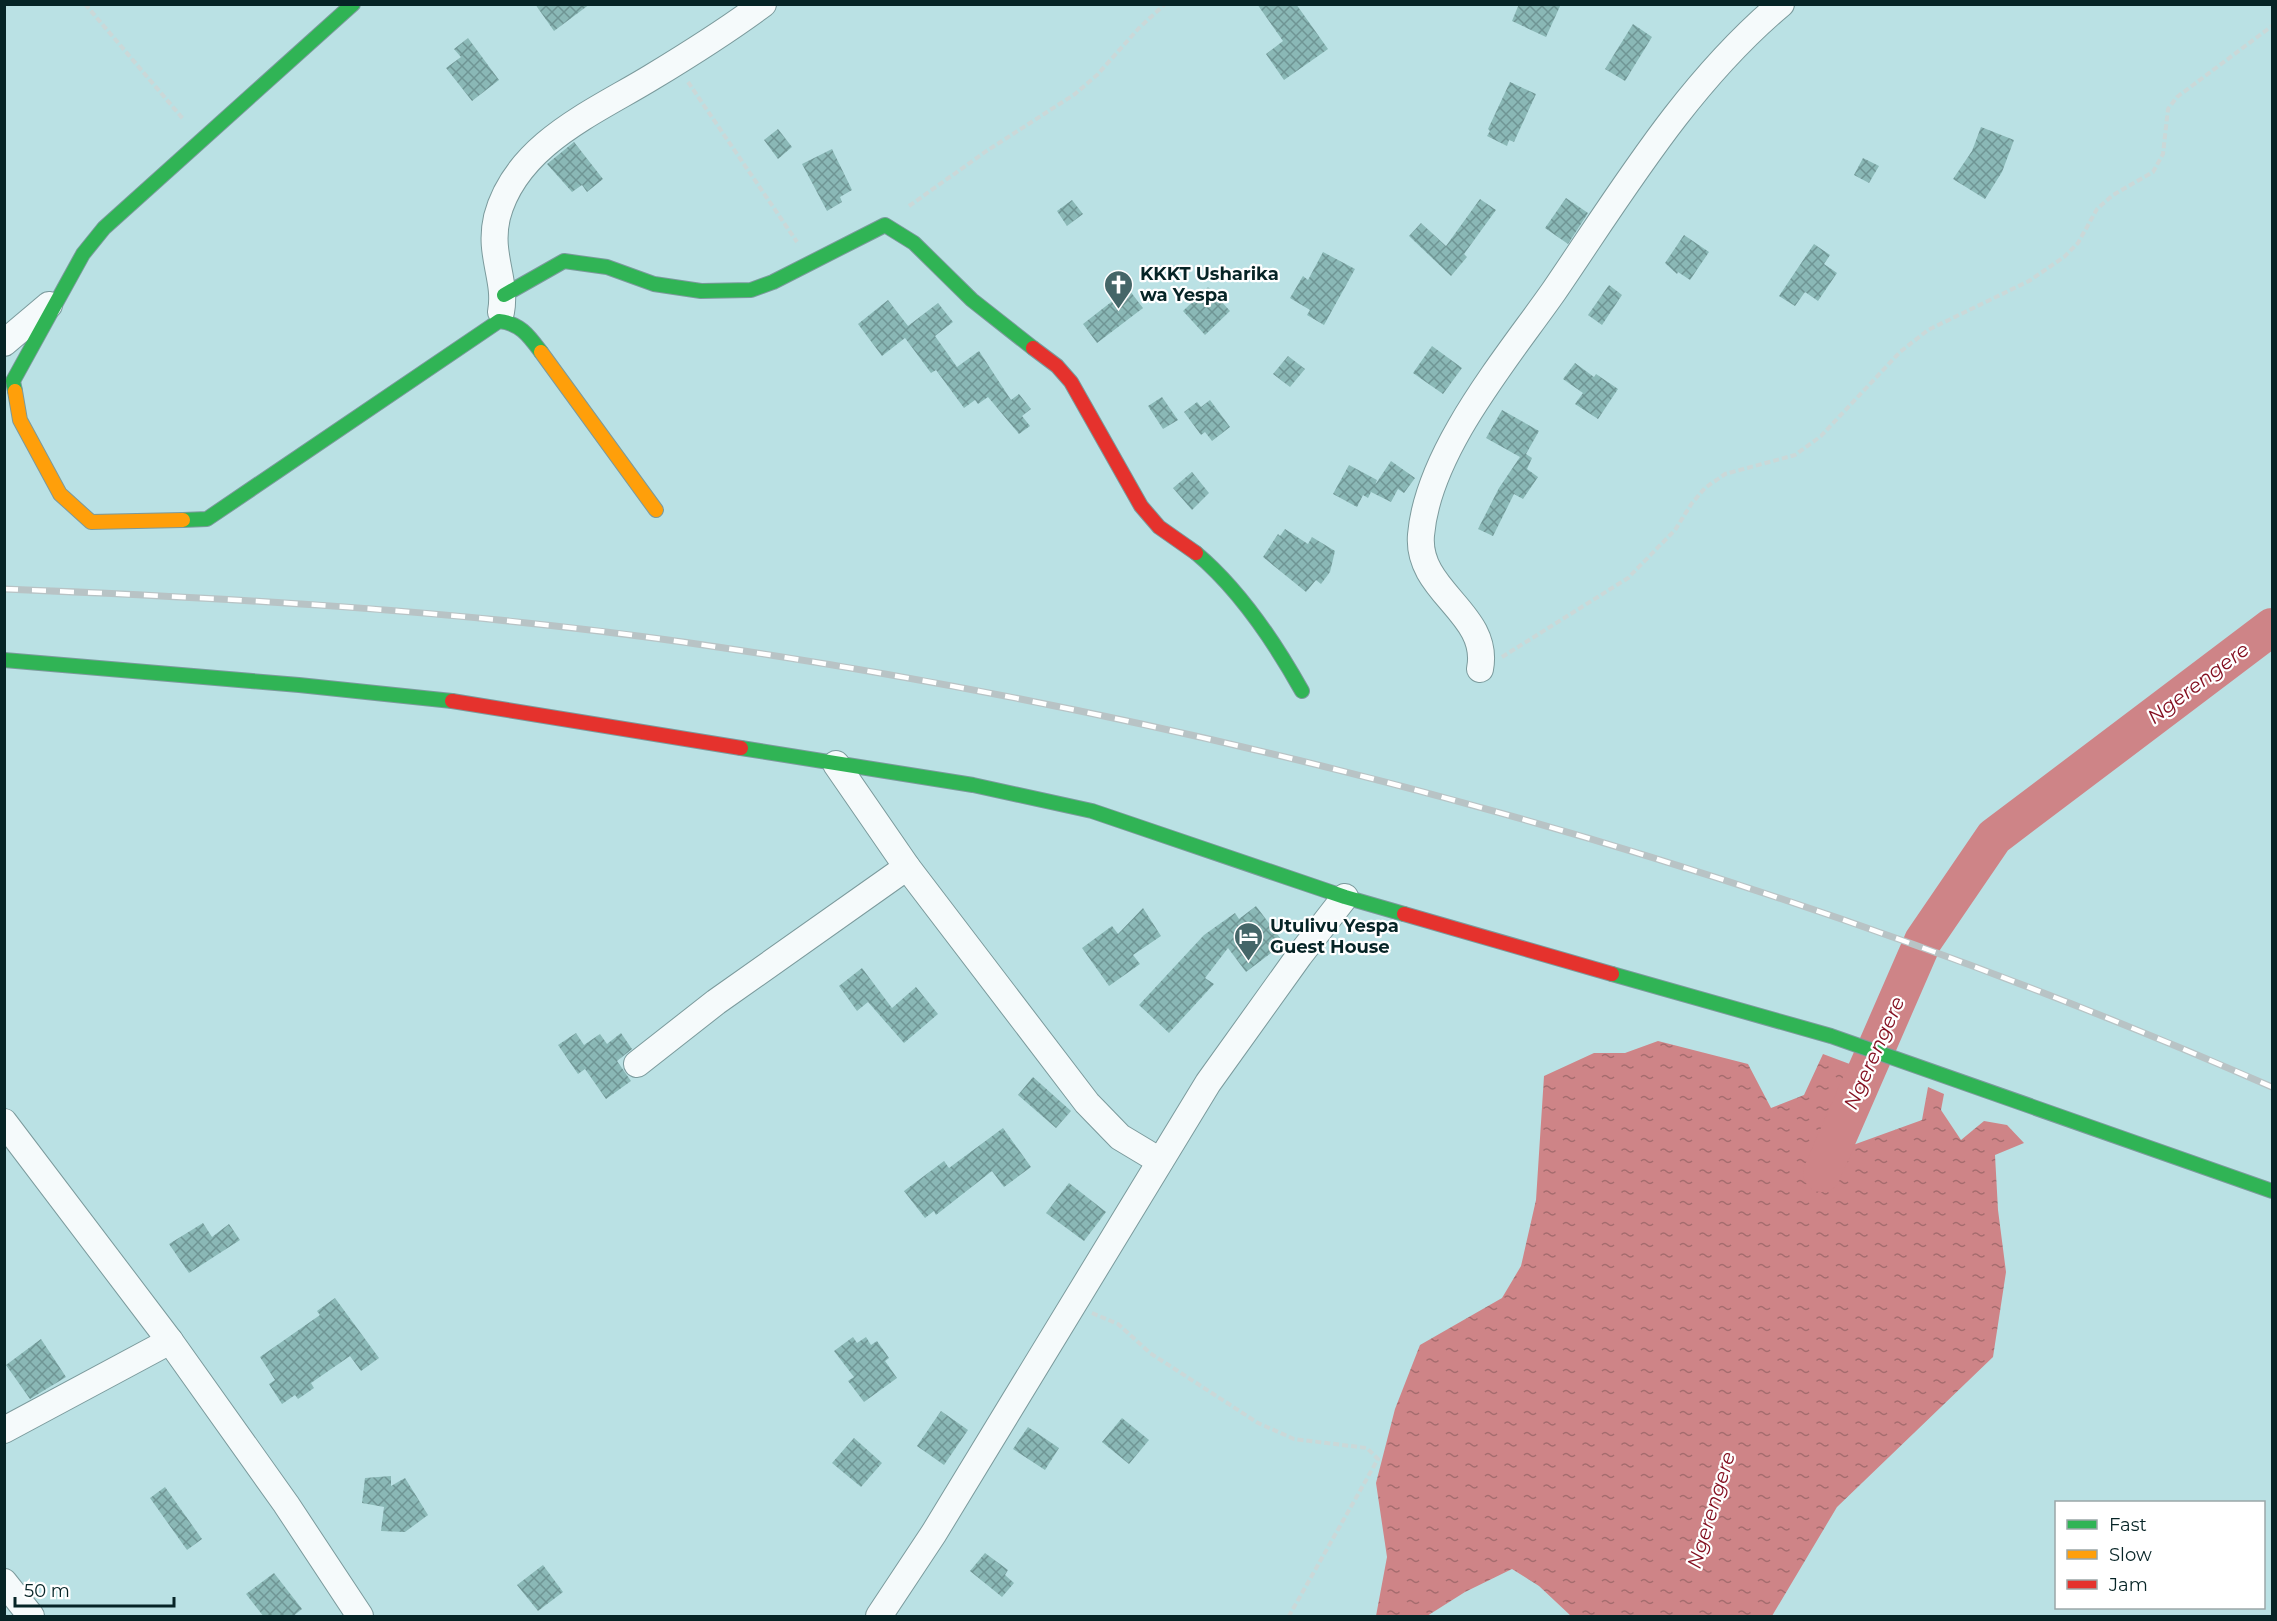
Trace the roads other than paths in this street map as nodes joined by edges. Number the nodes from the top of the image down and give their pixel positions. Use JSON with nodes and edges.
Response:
{"nodes":[{"id":1,"x":353,"y":4,"type":"edge"},
{"id":2,"x":763,"y":4,"type":"edge"},
{"id":3,"x":1781,"y":4,"type":"edge"},
{"id":4,"x":504,"y":295,"type":"junction"},
{"id":5,"x":59,"y":297,"type":"junction"},
{"id":6,"x":499,"y":321,"type":"junction"},
{"id":7,"x":4,"y":343,"type":"edge"},
{"id":8,"x":656,"y":510,"type":"dead end"},
{"id":9,"x":4,"y":660,"type":"edge"},
{"id":10,"x":1480,"y":669,"type":"road end"},
{"id":11,"x":1302,"y":691,"type":"dead end"},
{"id":12,"x":836,"y":764,"type":"junction"},
{"id":13,"x":907,"y":867,"type":"junction"},
{"id":14,"x":1345,"y":897,"type":"junction"},
{"id":15,"x":637,"y":1065,"type":"dead end"},
{"id":16,"x":4,"y":1122,"type":"edge"},
{"id":17,"x":1160,"y":1161,"type":"junction"},
{"id":18,"x":2272,"y":1191,"type":"edge"},
{"id":19,"x":170,"y":1341,"type":"junction"},
{"id":20,"x":4,"y":1430,"type":"edge"},
{"id":21,"x":4,"y":1582,"type":"edge"},
{"id":22,"x":356,"y":1615,"type":"edge"},
{"id":23,"x":31,"y":1617,"type":"edge"},
{"id":24,"x":879,"y":1617,"type":"edge"}],
"edges":[{"from":1,"to":5,"type":"street"},
{"from":2,"to":4,"type":"street"},
{"from":3,"to":10,"type":"street"},
{"from":4,"to":6,"type":"street"},
{"from":4,"to":11,"type":"street"},
{"from":5,"to":6,"type":"street"},
{"from":5,"to":7,"type":"street"},
{"from":6,"to":8,"type":"street"},
{"from":9,"to":12,"type":"street"},
{"from":12,"to":13,"type":"street"},
{"from":12,"to":14,"type":"street"},
{"from":13,"to":15,"type":"street"},
{"from":13,"to":17,"type":"street"},
{"from":14,"to":17,"type":"street"},
{"from":14,"to":18,"type":"street"},
{"from":16,"to":19,"type":"street"},
{"from":17,"to":24,"type":"street"},
{"from":19,"to":20,"type":"street"},
{"from":19,"to":22,"type":"street"},
{"from":21,"to":23,"type":"street"}]}
